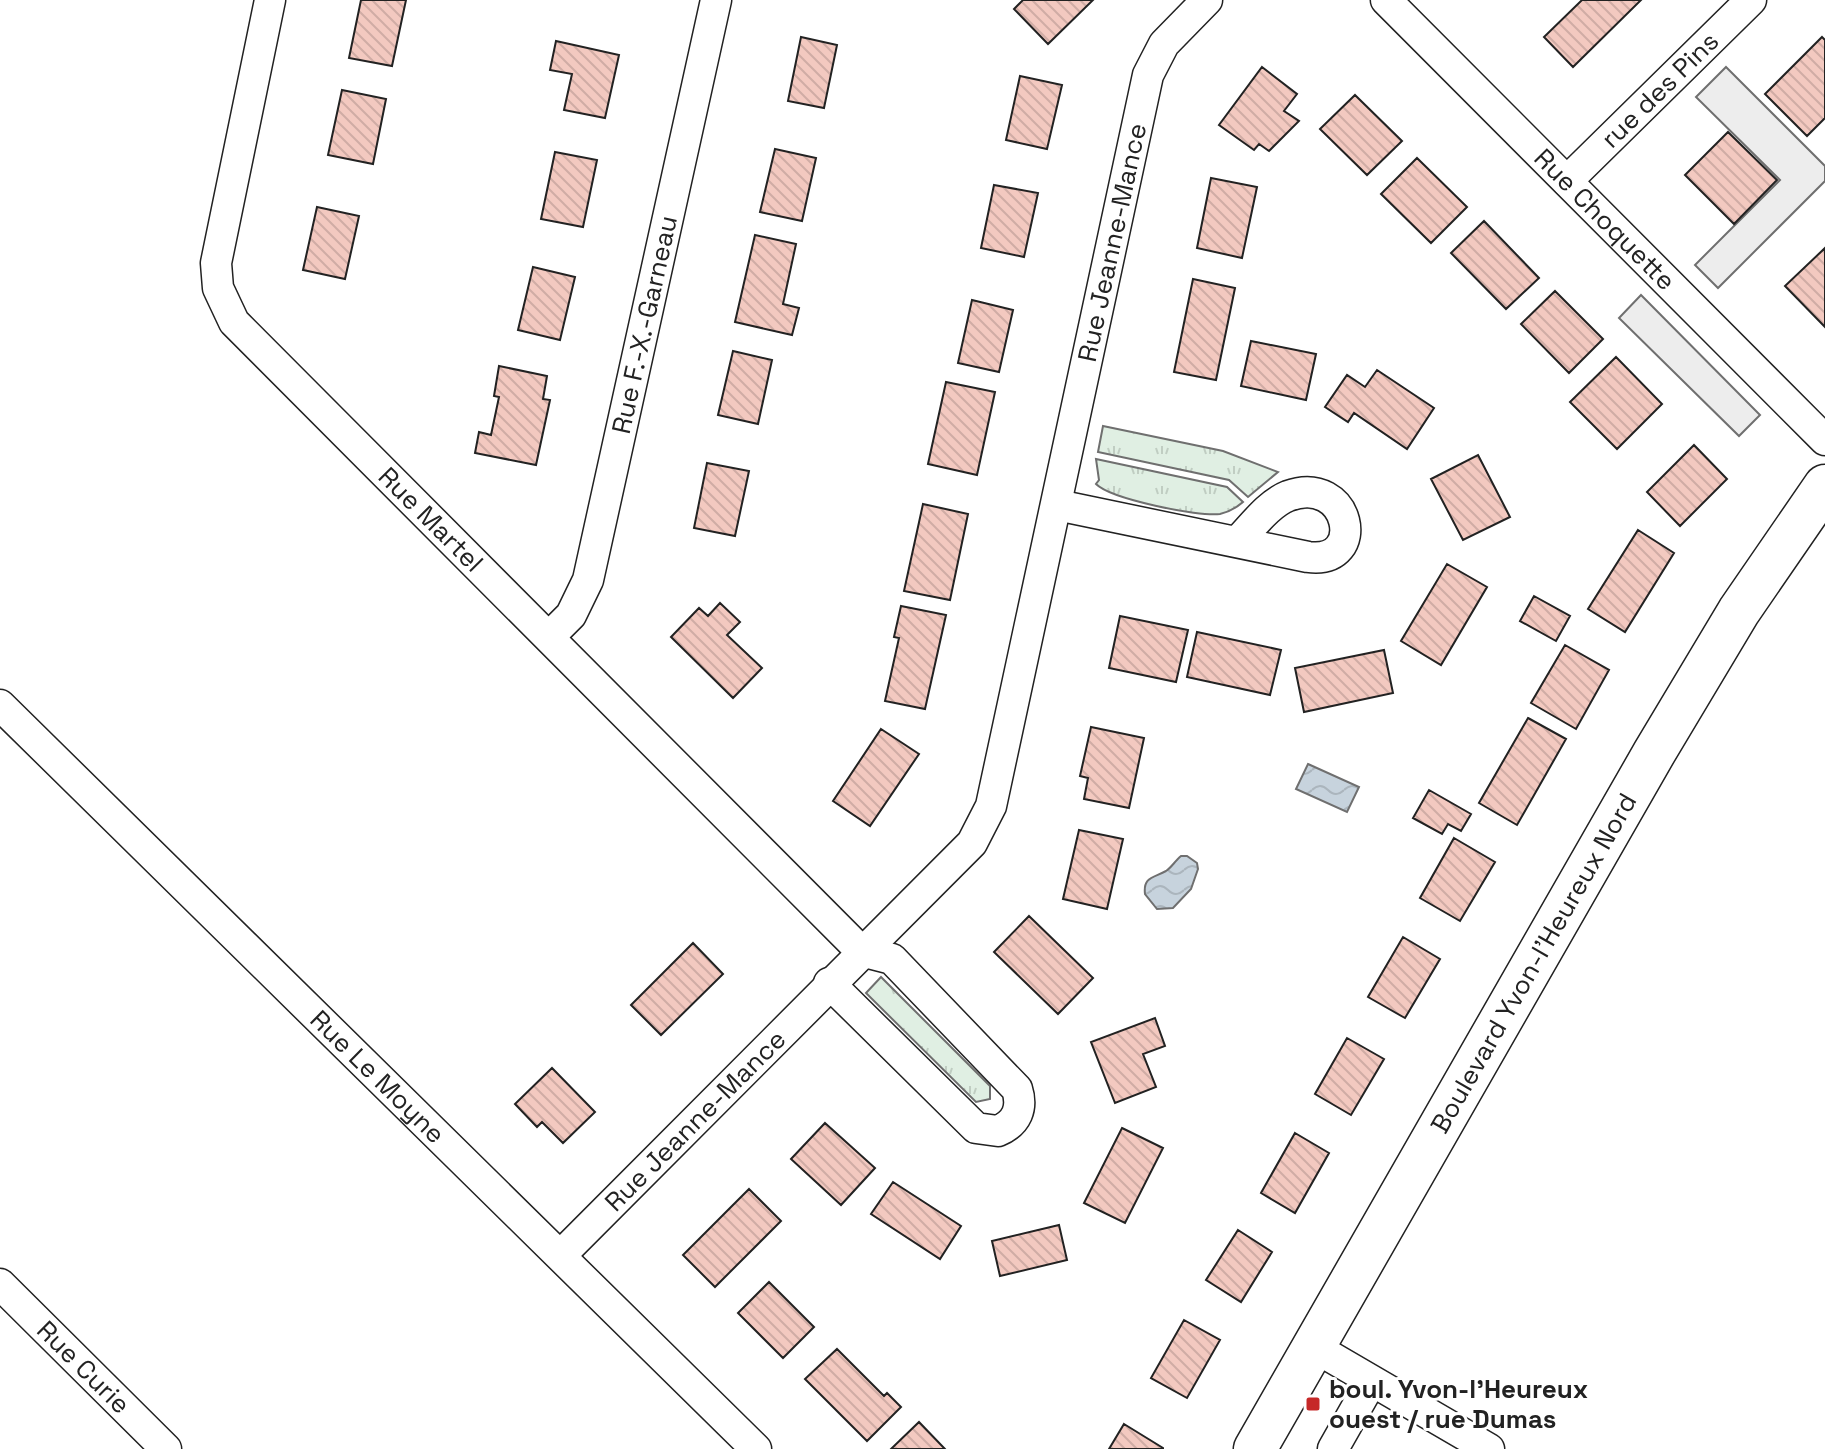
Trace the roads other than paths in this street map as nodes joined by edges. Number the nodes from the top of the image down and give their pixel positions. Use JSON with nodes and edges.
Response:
{"nodes":[{"id":1,"x":270,"y":0,"type":"edge"},
{"id":2,"x":716,"y":0,"type":"edge"},
{"id":3,"x":1207,"y":0,"type":"edge"},
{"id":4,"x":1386,"y":0,"type":"edge"},
{"id":5,"x":1751,"y":0,"type":"edge"},
{"id":6,"x":1567,"y":181,"type":"junction"},
{"id":7,"x":1825,"y":440,"type":"edge"},
{"id":8,"x":1825,"y":486,"type":"edge"},
{"id":9,"x":1057,"y":505,"type":"junction"},
{"id":10,"x":1237,"y":542,"type":"dead end"},
{"id":11,"x":550,"y":636,"type":"junction"},
{"id":12,"x":0,"y":705,"type":"edge"},
{"id":13,"x":861,"y":951,"type":"junction"},
{"id":14,"x":829,"y":983,"type":"junction"},
{"id":15,"x":561,"y":1255,"type":"junction"},
{"id":16,"x":0,"y":1284,"type":"edge"},
{"id":17,"x":1314,"y":1347,"type":"junction"},
{"id":18,"x":1371,"y":1382,"type":"junction"},
{"id":19,"x":166,"y":1449,"type":"edge"},
{"id":20,"x":756,"y":1449,"type":"edge"},
{"id":21,"x":1255,"y":1449,"type":"edge"},
{"id":22,"x":1333,"y":1449,"type":"edge"},
{"id":23,"x":1489,"y":1449,"type":"edge"}],
"edges":[{"from":1,"to":11,"type":"street","name":"Rue Martel"},
{"from":2,"to":11,"type":"street","name":"Rue F.-X.-Garneau"},
{"from":3,"to":9,"type":"street","name":"Rue Jeanne-Mance"},
{"from":4,"to":6,"type":"street","name":"Rue Choquette"},
{"from":5,"to":6,"type":"street","name":"rue des Pins"},
{"from":6,"to":7,"type":"street","name":"Rue Choquette"},
{"from":8,"to":17,"type":"street","name":"Boulevard Yvon-l'Heureux Nord"},
{"from":9,"to":10,"type":"street"},
{"from":9,"to":13,"type":"street","name":"Rue Jeanne-Mance"},
{"from":11,"to":13,"type":"street","name":"Rue Martel"},
{"from":12,"to":15,"type":"street","name":"Rue Le Moyne"},
{"from":13,"to":14,"type":"street","name":"Rue Jeanne-Mance"},
{"from":13,"to":14,"type":"street"},
{"from":14,"to":15,"type":"street","name":"Rue Jeanne-Mance"},
{"from":15,"to":20,"type":"street","name":"Rue Le Moyne"},
{"from":16,"to":19,"type":"street","name":"Rue Curie"},
{"from":17,"to":18,"type":"street"},
{"from":17,"to":21,"type":"street","name":"Boulevard Yvon-l'Heureux Nord"},
{"from":18,"to":22,"type":"street"},
{"from":18,"to":23,"type":"street"}]}
